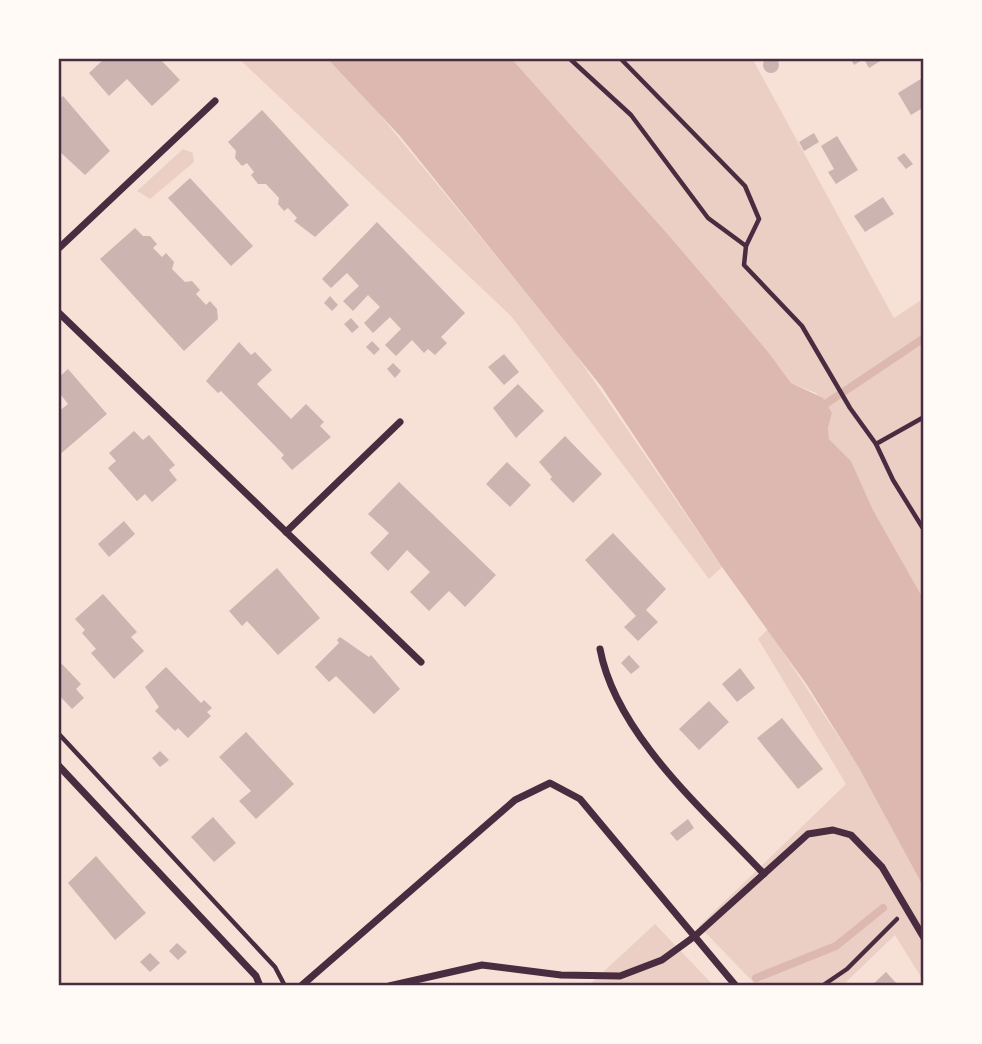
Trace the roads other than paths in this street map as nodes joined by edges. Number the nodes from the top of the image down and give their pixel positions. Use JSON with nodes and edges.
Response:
{"nodes":[{"id":1,"x":215,"y":101,"type":"dead end"},
{"id":2,"x":58,"y":249,"type":"edge"},
{"id":3,"x":58,"y":312,"type":"edge"},
{"id":4,"x":400,"y":422,"type":"dead end"},
{"id":5,"x":286,"y":532,"type":"junction"},
{"id":6,"x":600,"y":649,"type":"dead end"},
{"id":7,"x":421,"y":662,"type":"dead end"},
{"id":8,"x":58,"y":765,"type":"edge"},
{"id":9,"x":764,"y":874,"type":"junction"},
{"id":10,"x":695,"y":936,"type":"junction"},
{"id":11,"x":924,"y":938,"type":"edge"},
{"id":12,"x":260,"y":986,"type":"edge"},
{"id":13,"x":300,"y":986,"type":"edge"},
{"id":14,"x":388,"y":986,"type":"edge"},
{"id":15,"x":736,"y":986,"type":"edge"}],
"edges":[{"from":1,"to":2,"type":"street"},
{"from":3,"to":5,"type":"street"},
{"from":4,"to":5,"type":"street"},
{"from":5,"to":7,"type":"street"},
{"from":6,"to":9,"type":"street"},
{"from":8,"to":12,"type":"street"},
{"from":9,"to":10,"type":"street"},
{"from":9,"to":11,"type":"street"},
{"from":10,"to":13,"type":"street"},
{"from":10,"to":14,"type":"street"},
{"from":10,"to":15,"type":"street"}]}
